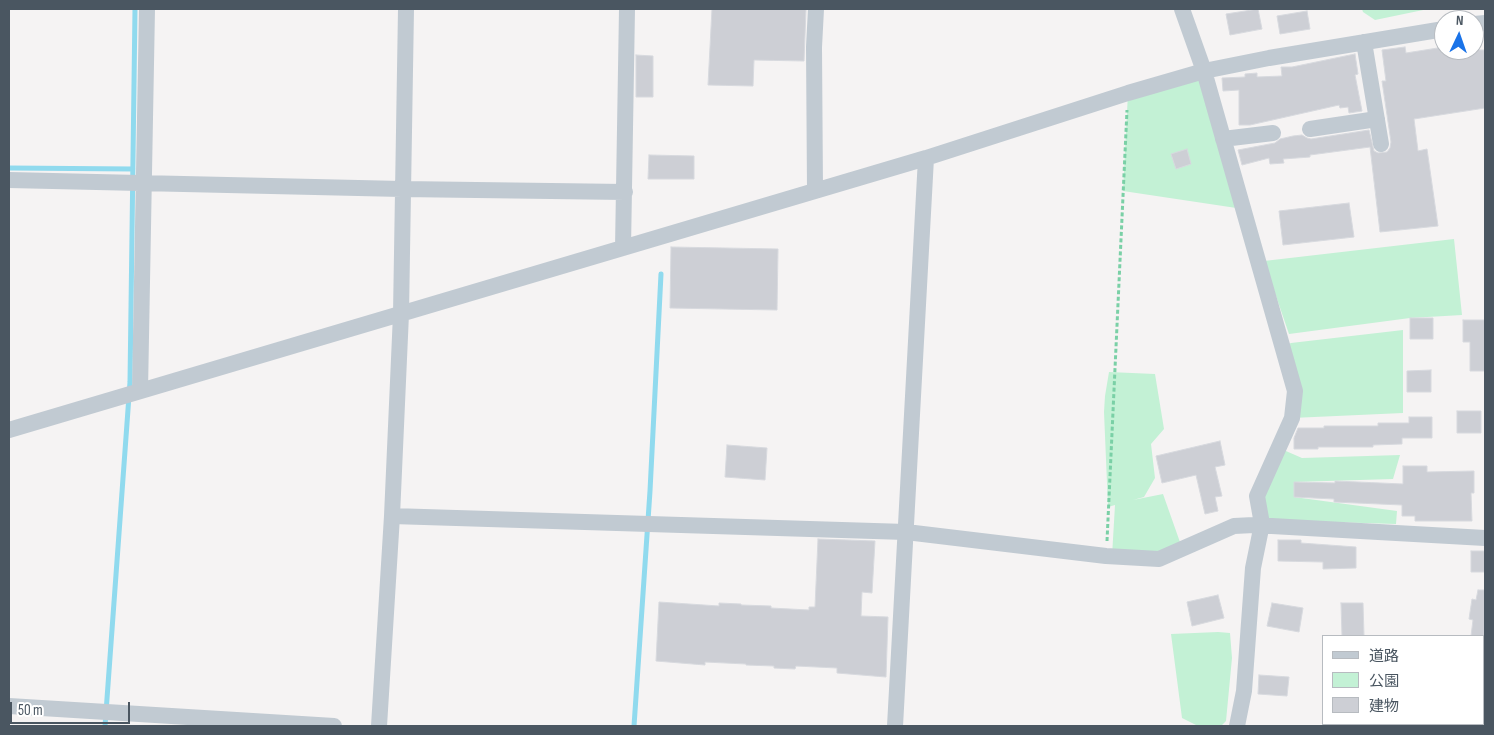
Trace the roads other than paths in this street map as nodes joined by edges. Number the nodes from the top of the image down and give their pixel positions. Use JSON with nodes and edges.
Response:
{"nodes":[{"id":1,"x":147,"y":9,"type":"edge"},
{"id":2,"x":406,"y":9,"type":"edge"},
{"id":3,"x":627,"y":9,"type":"edge"},
{"id":4,"x":816,"y":9,"type":"edge"},
{"id":5,"x":1182,"y":9,"type":"edge"},
{"id":6,"x":1434,"y":31,"type":"edge"},
{"id":7,"x":1364,"y":42,"type":"junction"},
{"id":8,"x":1204,"y":71,"type":"junction"},
{"id":9,"x":1377,"y":118,"type":"junction"},
{"id":10,"x":1310,"y":129,"type":"dead end"},
{"id":11,"x":1273,"y":133,"type":"dead end"},
{"id":12,"x":1223,"y":139,"type":"junction"},
{"id":13,"x":1381,"y":144,"type":"dead end"},
{"id":14,"x":926,"y":158,"type":"junction"},
{"id":15,"x":9,"y":180,"type":"edge"},
{"id":16,"x":145,"y":183,"type":"junction"},
{"id":17,"x":402,"y":189,"type":"junction"},
{"id":18,"x":815,"y":190,"type":"junction"},
{"id":19,"x":625,"y":192,"type":"junction"},
{"id":20,"x":623,"y":248,"type":"junction"},
{"id":21,"x":401,"y":314,"type":"junction"},
{"id":22,"x":140,"y":391,"type":"junction"},
{"id":23,"x":9,"y":430,"type":"edge"},
{"id":24,"x":392,"y":516,"type":"junction"},
{"id":25,"x":1262,"y":524,"type":"junction"},
{"id":26,"x":906,"y":532,"type":"junction"},
{"id":27,"x":1485,"y":538,"type":"edge"},
{"id":28,"x":9,"y":706,"type":"edge"},
{"id":29,"x":334,"y":726,"type":"edge"},
{"id":30,"x":379,"y":726,"type":"edge"},
{"id":31,"x":895,"y":726,"type":"edge"},
{"id":32,"x":1237,"y":726,"type":"edge"}],
"edges":[{"from":1,"to":16,"type":"street"},
{"from":2,"to":17,"type":"street"},
{"from":3,"to":19,"type":"street"},
{"from":4,"to":18,"type":"street"},
{"from":5,"to":8,"type":"street"},
{"from":6,"to":7,"type":"street"},
{"from":7,"to":8,"type":"street"},
{"from":7,"to":9,"type":"street"},
{"from":8,"to":12,"type":"street"},
{"from":8,"to":14,"type":"street"},
{"from":9,"to":10,"type":"street"},
{"from":9,"to":13,"type":"street"},
{"from":11,"to":12,"type":"street"},
{"from":12,"to":25,"type":"street"},
{"from":14,"to":18,"type":"street"},
{"from":14,"to":26,"type":"street"},
{"from":15,"to":16,"type":"street"},
{"from":16,"to":17,"type":"street"},
{"from":16,"to":22,"type":"street"},
{"from":17,"to":19,"type":"street"},
{"from":17,"to":21,"type":"street"},
{"from":18,"to":20,"type":"street"},
{"from":19,"to":20,"type":"street"},
{"from":20,"to":21,"type":"street"},
{"from":21,"to":22,"type":"street"},
{"from":21,"to":24,"type":"street"},
{"from":22,"to":23,"type":"street"},
{"from":24,"to":26,"type":"street"},
{"from":24,"to":30,"type":"street"},
{"from":25,"to":26,"type":"street"},
{"from":25,"to":27,"type":"street"},
{"from":25,"to":32,"type":"street"},
{"from":26,"to":31,"type":"street"},
{"from":28,"to":29,"type":"street"}]}
